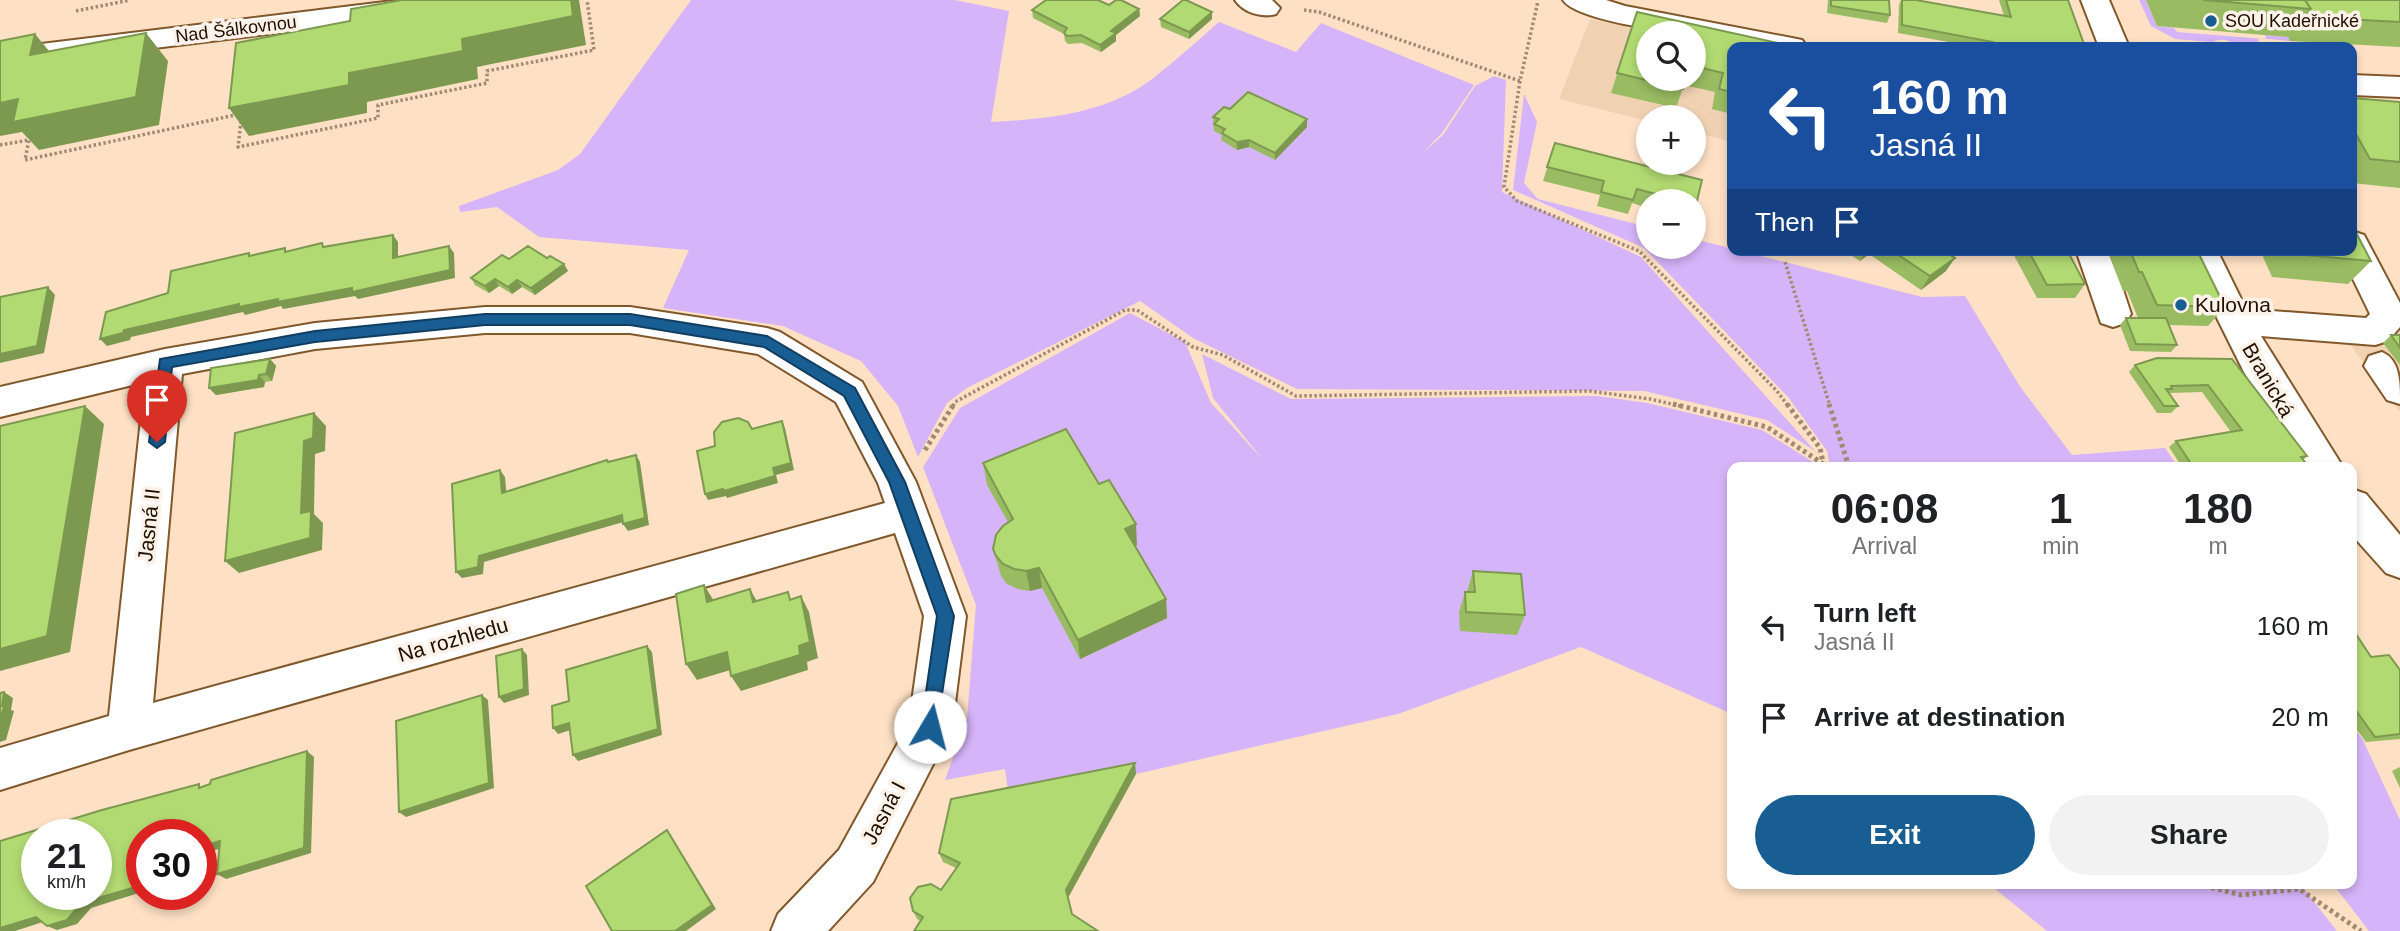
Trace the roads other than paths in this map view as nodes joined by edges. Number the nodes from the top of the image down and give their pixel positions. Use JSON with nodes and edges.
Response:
{"nodes":[{"id":1,"x":472,"y":0,"type":"edge"},
{"id":2,"x":1577,"y":0,"type":"edge"},
{"id":3,"x":2095,"y":0,"type":"edge"},
{"id":4,"x":1767,"y":42,"type":"edge"},
{"id":5,"x":2112,"y":42,"type":"edge"},
{"id":6,"x":0,"y":58,"type":"edge"},
{"id":7,"x":2357,"y":85,"type":"edge"},
{"id":8,"x":2400,"y":87,"type":"edge"},
{"id":9,"x":2357,"y":253,"type":"edge"},
{"id":10,"x":2095,"y":256,"type":"edge"},
{"id":11,"x":2203,"y":256,"type":"edge"},
{"id":12,"x":2113,"y":314,"type":"dead end"},
{"id":13,"x":2234,"y":321,"type":"junction"},
{"id":14,"x":165,"y":363,"type":"junction"},
{"id":15,"x":0,"y":402,"type":"edge"},
{"id":16,"x":2320,"y":462,"type":"edge"},
{"id":17,"x":2357,"y":512,"type":"edge"},
{"id":18,"x":907,"y":513,"type":"junction"},
{"id":19,"x":2400,"y":561,"type":"edge"},
{"id":20,"x":129,"y":730,"type":"junction"},
{"id":21,"x":0,"y":769,"type":"edge"},
{"id":22,"x":796,"y":931,"type":"edge"}],
"edges":[{"from":1,"to":6,"type":"street","name":"Nad Šálkovnou"},
{"from":2,"to":4,"type":"street"},
{"from":3,"to":5,"type":"street"},
{"from":7,"to":8,"type":"street"},
{"from":9,"to":13,"type":"street"},
{"from":10,"to":12,"type":"street"},
{"from":11,"to":13,"type":"street","name":"Branická"},
{"from":13,"to":16,"type":"street","name":"Branická"},
{"from":14,"to":15,"type":"street"},
{"from":14,"to":18,"type":"street","name":"Jasná I"},
{"from":14,"to":20,"type":"street","name":"Jasná II"},
{"from":17,"to":19,"type":"street"},
{"from":18,"to":20,"type":"street","name":"Na rozhledu"},
{"from":18,"to":22,"type":"street","name":"Jasná I"},
{"from":20,"to":21,"type":"street","name":"Na rozhledu"}]}
